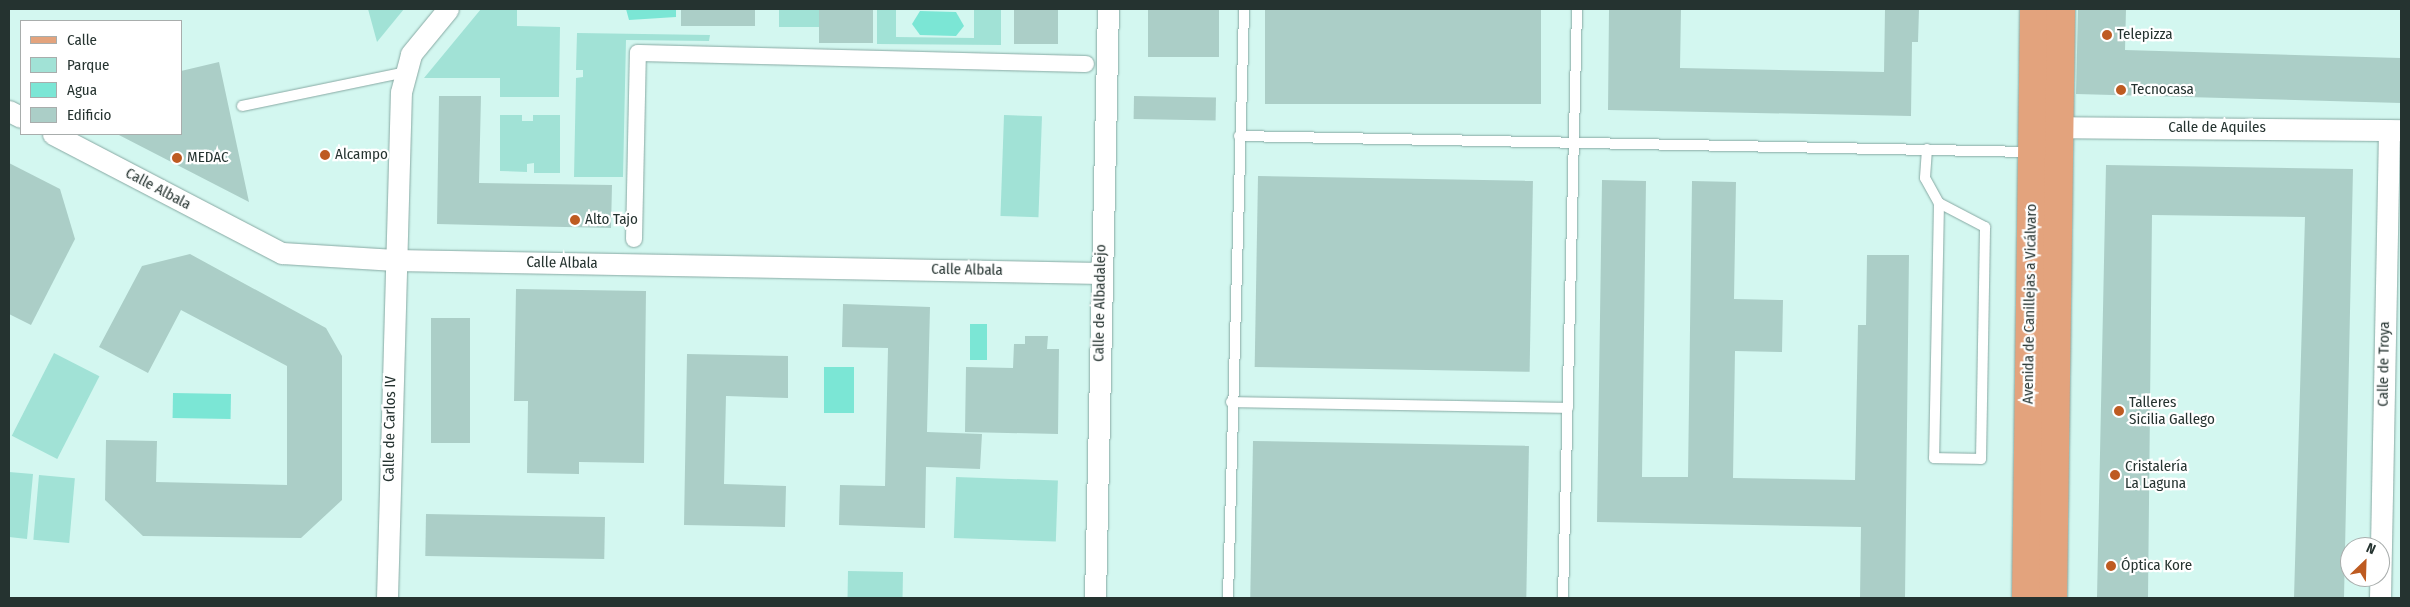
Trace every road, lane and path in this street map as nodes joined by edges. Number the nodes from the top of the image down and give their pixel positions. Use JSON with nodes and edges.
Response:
{"nodes":[{"id":1,"x":448,"y":9,"type":"edge"},
{"id":2,"x":1108,"y":9,"type":"edge"},
{"id":3,"x":1244,"y":9,"type":"edge"},
{"id":4,"x":1577,"y":9,"type":"edge"},
{"id":5,"x":2034,"y":9,"type":"edge"},
{"id":6,"x":2061,"y":9,"type":"edge"},
{"id":7,"x":1086,"y":64,"type":"dead end"},
{"id":8,"x":406,"y":72,"type":"junction"},
{"id":9,"x":242,"y":106,"type":"dead end"},
{"id":10,"x":2395,"y":130,"type":"edge"},
{"id":11,"x":55,"y":135,"type":"edge"},
{"id":12,"x":1239,"y":136,"type":"junction"},
{"id":13,"x":1574,"y":144,"type":"junction"},
{"id":14,"x":2046,"y":144,"type":"junction"},
{"id":15,"x":1927,"y":149,"type":"junction"},
{"id":16,"x":1939,"y":204,"type":"junction"},
{"id":17,"x":634,"y":239,"type":"dead end"},
{"id":18,"x":395,"y":260,"type":"junction"},
{"id":19,"x":1101,"y":272,"type":"junction"},
{"id":20,"x":1231,"y":402,"type":"junction"},
{"id":21,"x":1568,"y":408,"type":"junction"},
{"id":22,"x":387,"y":598,"type":"edge"},
{"id":23,"x":1095,"y":598,"type":"edge"},
{"id":24,"x":1228,"y":598,"type":"edge"},
{"id":25,"x":1563,"y":598,"type":"edge"},
{"id":26,"x":2026,"y":598,"type":"edge"},
{"id":27,"x":2053,"y":598,"type":"edge"},
{"id":28,"x":2380,"y":598,"type":"edge"}],
"edges":[{"from":1,"to":8,"type":"street","name":"Calle de Carlos IV"},
{"from":2,"to":19,"type":"street","name":"Calle de Albadalejo"},
{"from":3,"to":12,"type":"lane"},
{"from":4,"to":13,"type":"lane"},
{"from":5,"to":14,"type":"main road","name":"Avenida de Canillejas a Vicálvaro"},
{"from":6,"to":14,"type":"main road","name":"Avenida de Canillejas a Vicálvaro"},
{"from":7,"to":17,"type":"street"},
{"from":8,"to":9,"type":"lane"},
{"from":8,"to":18,"type":"street","name":"Calle de Carlos IV"},
{"from":10,"to":14,"type":"street","name":"Calle de Aquiles"},
{"from":10,"to":28,"type":"street","name":"Calle de Troya"},
{"from":11,"to":18,"type":"street","name":"Calle Albala"},
{"from":12,"to":13,"type":"lane"},
{"from":12,"to":20,"type":"lane"},
{"from":13,"to":15,"type":"lane"},
{"from":13,"to":21,"type":"lane"},
{"from":14,"to":15,"type":"lane"},
{"from":14,"to":26,"type":"main road","name":"Avenida de Canillejas a Vicálvaro"},
{"from":14,"to":27,"type":"main road","name":"Avenida de Canillejas a Vicálvaro"},
{"from":15,"to":16,"type":"lane"},
{"from":16,"to":16,"type":"lane"},
{"from":18,"to":19,"type":"street","name":"Calle Albala"},
{"from":18,"to":22,"type":"street","name":"Calle de Carlos IV"},
{"from":19,"to":23,"type":"street","name":"Calle de Albadalejo"},
{"from":20,"to":21,"type":"lane"},
{"from":20,"to":24,"type":"lane"},
{"from":21,"to":25,"type":"lane"}]}
